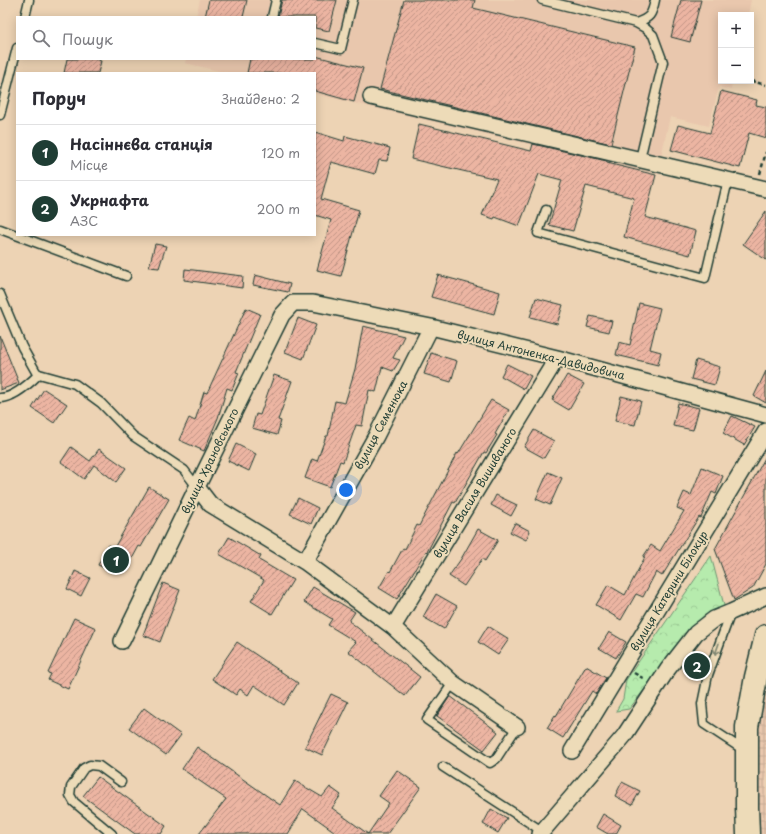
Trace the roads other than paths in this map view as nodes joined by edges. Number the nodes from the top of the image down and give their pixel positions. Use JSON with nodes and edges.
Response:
{"nodes":[{"id":1,"x":29,"y":0,"type":"edge"},
{"id":2,"x":276,"y":0,"type":"edge"},
{"id":3,"x":353,"y":0,"type":"edge"},
{"id":4,"x":542,"y":0,"type":"edge"},
{"id":5,"x":655,"y":0,"type":"edge"},
{"id":6,"x":25,"y":16,"type":"edge"},
{"id":7,"x":272,"y":16,"type":"edge"},
{"id":8,"x":636,"y":24,"type":"junction"},
{"id":9,"x":316,"y":43,"type":"edge"},
{"id":10,"x":16,"y":52,"type":"edge"},
{"id":11,"x":371,"y":97,"type":"dead end"},
{"id":12,"x":0,"y":115,"type":"edge"},
{"id":13,"x":640,"y":159,"type":"junction"},
{"id":14,"x":725,"y":179,"type":"junction"},
{"id":15,"x":761,"y":188,"type":"edge"},
{"id":16,"x":546,"y":210,"type":"dead end"},
{"id":17,"x":0,"y":229,"type":"edge"},
{"id":18,"x":16,"y":235,"type":"edge"},
{"id":19,"x":19,"y":236,"type":"edge"},
{"id":20,"x":126,"y":276,"type":"dead end"},
{"id":21,"x":0,"y":294,"type":"edge"},
{"id":22,"x":313,"y":304,"type":"joint"},
{"id":23,"x":431,"y":327,"type":"junction"},
{"id":24,"x":557,"y":358,"type":"junction"},
{"id":25,"x":39,"y":374,"type":"junction"},
{"id":26,"x":0,"y":398,"type":"edge"},
{"id":27,"x":766,"y":415,"type":"edge"},
{"id":28,"x":766,"y":431,"type":"edge"},
{"id":29,"x":196,"y":487,"type":"junction"},
{"id":30,"x":305,"y":562,"type":"junction"},
{"id":31,"x":766,"y":596,"type":"edge"},
{"id":32,"x":731,"y":612,"type":"junction"},
{"id":33,"x":393,"y":627,"type":"junction"},
{"id":34,"x":766,"y":636,"type":"edge"},
{"id":35,"x":122,"y":641,"type":"dead end"},
{"id":36,"x":453,"y":683,"type":"junction"},
{"id":37,"x":517,"y":727,"type":"joint"},
{"id":38,"x":572,"y":751,"type":"dead end"},
{"id":39,"x":747,"y":752,"type":"junction"},
{"id":40,"x":443,"y":767,"type":"dead end"},
{"id":41,"x":121,"y":782,"type":"dead end"},
{"id":42,"x":541,"y":833,"type":"edge"},
{"id":43,"x":112,"y":834,"type":"edge"},
{"id":44,"x":748,"y":834,"type":"edge"}],
"edges":[{"from":1,"to":6,"type":"lane"},
{"from":2,"to":7,"type":"lane"},
{"from":3,"to":9,"type":"lane"},
{"from":4,"to":8,"type":"lane"},
{"from":5,"to":8,"type":"lane"},
{"from":8,"to":13,"type":"lane"},
{"from":10,"to":12,"type":"lane"},
{"from":11,"to":13,"type":"street"},
{"from":13,"to":14,"type":"street"},
{"from":14,"to":15,"type":"street"},
{"from":14,"to":16,"type":"lane"},
{"from":17,"to":18,"type":"lane"},
{"from":19,"to":20,"type":"lane"},
{"from":21,"to":25,"type":"lane"},
{"from":22,"to":23,"type":"street","name":"вулиця Антоненка-Давидовича"},
{"from":22,"to":29,"type":"street","name":"вулиця Храновського"},
{"from":23,"to":24,"type":"street","name":"вулиця Антоненка-Давидовича"},
{"from":23,"to":30,"type":"street","name":"вулиця Семенюка"},
{"from":24,"to":27,"type":"street","name":"вулиця Антоненка-Давидовича"},
{"from":24,"to":33,"type":"street","name":"вулиця Василя Вишиваного"},
{"from":25,"to":26,"type":"lane"},
{"from":25,"to":29,"type":"lane"},
{"from":28,"to":38,"type":"street","name":"вулиця Катерини Білокур"},
{"from":29,"to":30,"type":"street"},
{"from":29,"to":35,"type":"street","name":"вулиця Храновського"},
{"from":30,"to":33,"type":"street"},
{"from":31,"to":32,"type":"street"},
{"from":32,"to":39,"type":"lane","one_way":true},
{"from":32,"to":42,"type":"street"},
{"from":33,"to":36,"type":"street"},
{"from":34,"to":39,"type":"main road"},
{"from":36,"to":37,"type":"street"},
{"from":36,"to":37,"type":"lane"},
{"from":39,"to":44,"type":"main road"},
{"from":40,"to":42,"type":"lane"},
{"from":41,"to":43,"type":"lane"}]}
